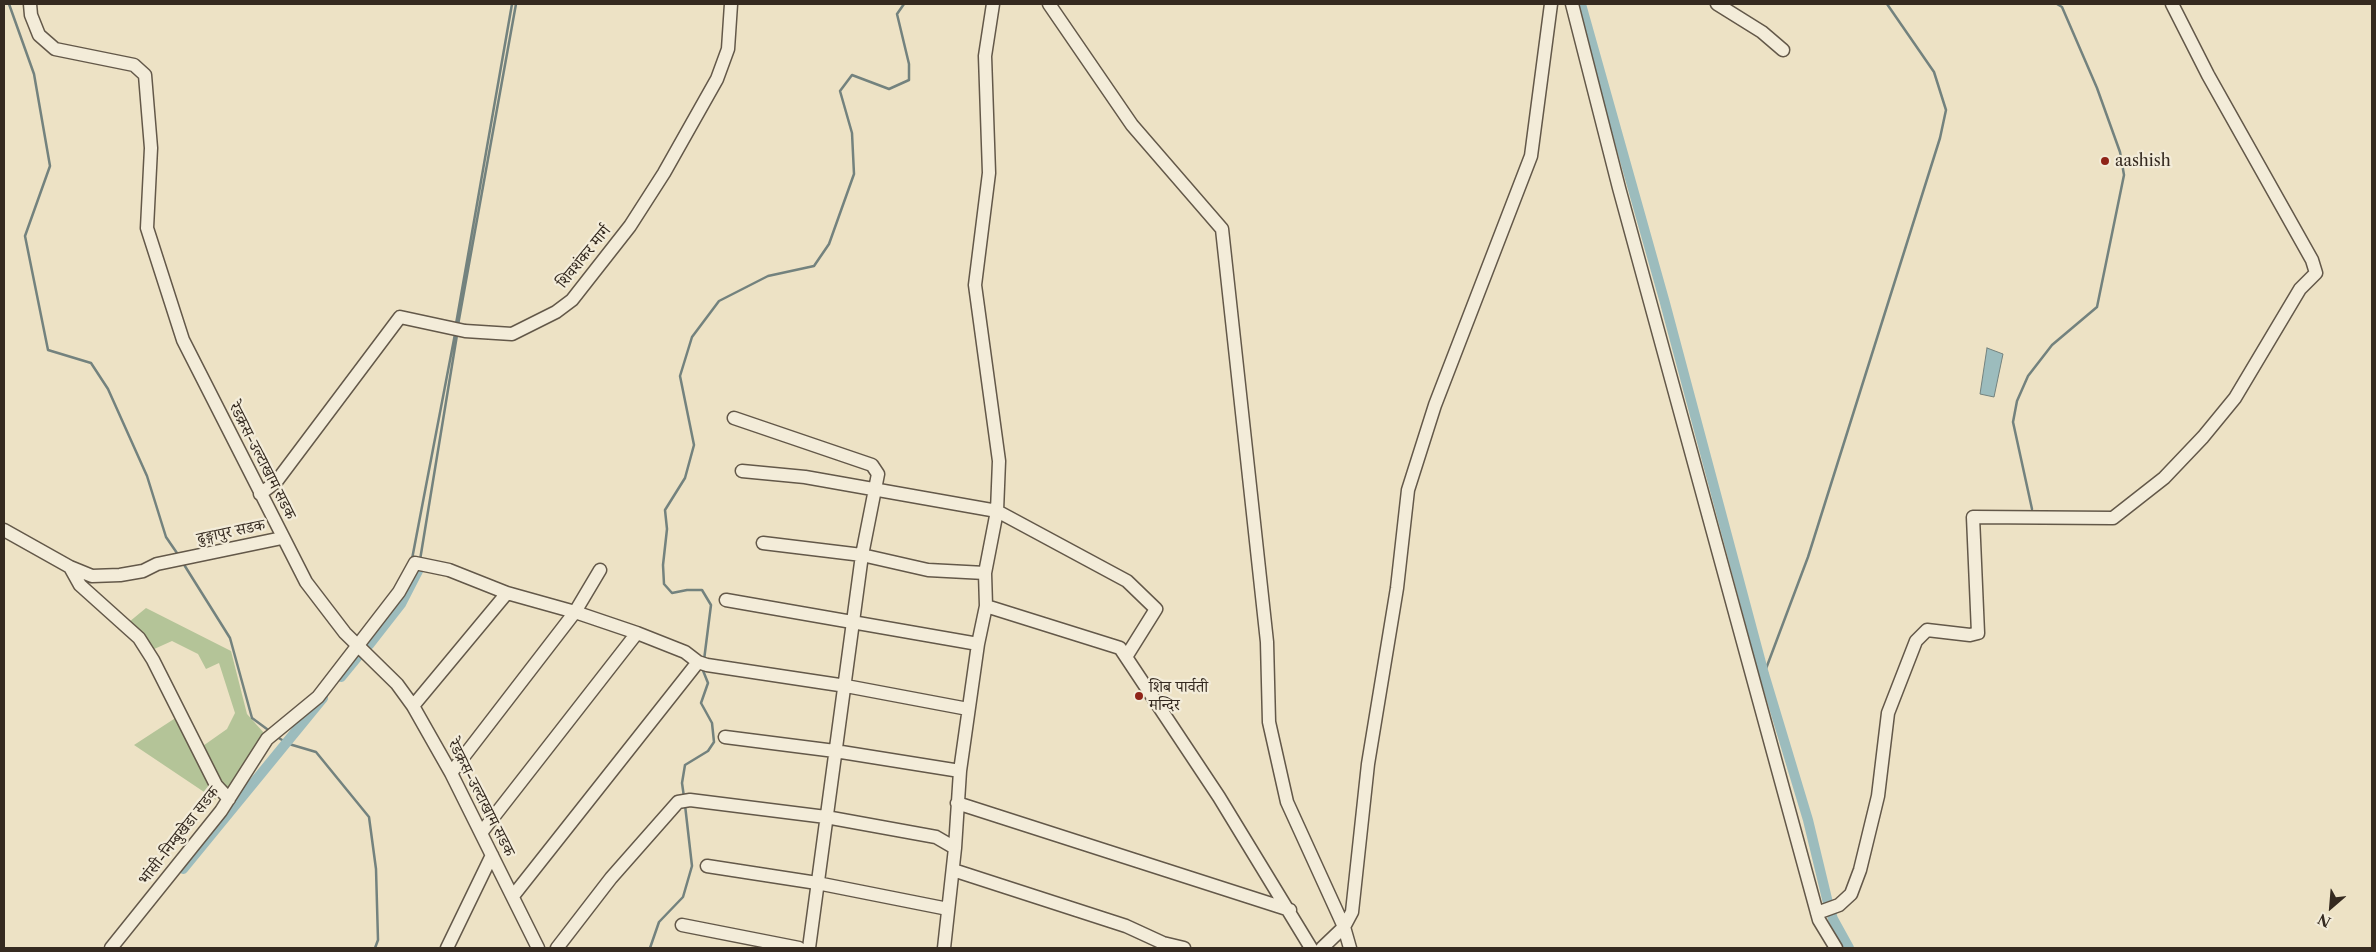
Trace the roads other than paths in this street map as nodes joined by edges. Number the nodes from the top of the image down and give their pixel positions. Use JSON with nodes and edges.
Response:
{"nodes":[{"id":1,"x":30,"y":4,"type":"edge"},
{"id":2,"x":731,"y":4,"type":"edge"},
{"id":3,"x":993,"y":4,"type":"edge"},
{"id":4,"x":1049,"y":4,"type":"edge"},
{"id":5,"x":1552,"y":4,"type":"edge"},
{"id":6,"x":1572,"y":4,"type":"edge"},
{"id":7,"x":1717,"y":4,"type":"edge"},
{"id":8,"x":2172,"y":4,"type":"edge"},
{"id":9,"x":1783,"y":50,"type":"dead end"},
{"id":10,"x":734,"y":418,"type":"dead end"},
{"id":11,"x":742,"y":471,"type":"dead end"},
{"id":12,"x":876,"y":490,"type":"junction"},
{"id":13,"x":260,"y":494,"type":"junction"},
{"id":14,"x":997,"y":511,"type":"junction"},
{"id":15,"x":4,"y":530,"type":"edge"},
{"id":16,"x":282,"y":538,"type":"junction"},
{"id":17,"x":763,"y":543,"type":"dead end"},
{"id":18,"x":862,"y":555,"type":"junction"},
{"id":19,"x":70,"y":567,"type":"junction"},
{"id":20,"x":600,"y":570,"type":"dead end"},
{"id":21,"x":985,"y":573,"type":"junction"},
{"id":22,"x":507,"y":593,"type":"junction"},
{"id":23,"x":726,"y":600,"type":"dead end"},
{"id":24,"x":986,"y":606,"type":"junction"},
{"id":25,"x":575,"y":612,"type":"junction"},
{"id":26,"x":854,"y":623,"type":"junction"},
{"id":27,"x":637,"y":633,"type":"junction"},
{"id":28,"x":978,"y":644,"type":"junction"},
{"id":29,"x":357,"y":646,"type":"junction"},
{"id":30,"x":1126,"y":657,"type":"junction"},
{"id":31,"x":702,"y":664,"type":"junction"},
{"id":32,"x":846,"y":686,"type":"junction"},
{"id":33,"x":412,"y":706,"type":"junction"},
{"id":34,"x":968,"y":709,"type":"junction"},
{"id":35,"x":725,"y":737,"type":"dead end"},
{"id":36,"x":835,"y":751,"type":"junction"},
{"id":37,"x":960,"y":771,"type":"junction"},
{"id":38,"x":451,"y":773,"type":"junction"},
{"id":39,"x":229,"y":799,"type":"junction"},
{"id":40,"x":957,"y":803,"type":"junction"},
{"id":41,"x":826,"y":817,"type":"junction"},
{"id":42,"x":480,"y":833,"type":"junction"},
{"id":43,"x":955,"y":848,"type":"junction"},
{"id":44,"x":492,"y":855,"type":"junction"},
{"id":45,"x":707,"y":866,"type":"dead end"},
{"id":46,"x":953,"y":870,"type":"junction"},
{"id":47,"x":817,"y":883,"type":"junction"},
{"id":48,"x":513,"y":896,"type":"junction"},
{"id":49,"x":948,"y":909,"type":"junction"},
{"id":50,"x":1290,"y":910,"type":"junction"},
{"id":51,"x":1824,"y":910,"type":"junction"},
{"id":52,"x":682,"y":925,"type":"dead end"},
{"id":53,"x":1344,"y":928,"type":"junction"},
{"id":54,"x":111,"y":948,"type":"edge"},
{"id":55,"x":447,"y":948,"type":"edge"},
{"id":56,"x":538,"y":948,"type":"edge"},
{"id":57,"x":557,"y":948,"type":"edge"},
{"id":58,"x":799,"y":948,"type":"edge"},
{"id":59,"x":809,"y":948,"type":"edge"},
{"id":60,"x":944,"y":948,"type":"edge"},
{"id":61,"x":1184,"y":948,"type":"edge"},
{"id":62,"x":1311,"y":948,"type":"edge"},
{"id":63,"x":1322,"y":948,"type":"edge"},
{"id":64,"x":1350,"y":948,"type":"edge"},
{"id":65,"x":1836,"y":948,"type":"edge"}],
"edges":[{"from":1,"to":13,"type":"street","name":"रेडक्रस-उल्टाखाम सडक"},
{"from":2,"to":13,"type":"street","name":"शिवशंकर मार्ग"},
{"from":3,"to":14,"type":"street"},
{"from":4,"to":53,"type":"street"},
{"from":5,"to":53,"type":"street"},
{"from":6,"to":51,"type":"street"},
{"from":7,"to":9,"type":"street"},
{"from":8,"to":51,"type":"street"},
{"from":10,"to":12,"type":"street"},
{"from":11,"to":12,"type":"street"},
{"from":12,"to":14,"type":"street"},
{"from":12,"to":18,"type":"street"},
{"from":13,"to":16,"type":"street","name":"रेडक्रस-उल्टाखाम सडक"},
{"from":14,"to":21,"type":"street"},
{"from":14,"to":30,"type":"street"},
{"from":15,"to":19,"type":"street","name":"ढुङ्गापुर सडक"},
{"from":16,"to":19,"type":"street","name":"ढुङ्गापुर सडक"},
{"from":16,"to":29,"type":"street","name":"रेडक्रस-उल्टाखाम सडक"},
{"from":17,"to":18,"type":"street"},
{"from":18,"to":21,"type":"street"},
{"from":18,"to":26,"type":"street"},
{"from":19,"to":39,"type":"street"},
{"from":20,"to":25,"type":"street"},
{"from":21,"to":24,"type":"street"},
{"from":22,"to":25,"type":"street"},
{"from":22,"to":29,"type":"street","name":"भांसी-निम्बुखेडा सडक"},
{"from":22,"to":33,"type":"street"},
{"from":23,"to":26,"type":"street"},
{"from":24,"to":28,"type":"street"},
{"from":24,"to":30,"type":"street"},
{"from":25,"to":27,"type":"street"},
{"from":25,"to":38,"type":"street"},
{"from":26,"to":28,"type":"street"},
{"from":26,"to":32,"type":"street"},
{"from":27,"to":31,"type":"street"},
{"from":27,"to":42,"type":"street"},
{"from":28,"to":34,"type":"street"},
{"from":29,"to":33,"type":"street","name":"रेडक्रस-उल्टाखाम सडक"},
{"from":29,"to":39,"type":"street","name":"भांसी-निम्बुखेडा सडक"},
{"from":30,"to":50,"type":"street"},
{"from":31,"to":32,"type":"street"},
{"from":31,"to":48,"type":"street"},
{"from":32,"to":34,"type":"street"},
{"from":32,"to":36,"type":"street"},
{"from":33,"to":38,"type":"street","name":"रेडक्रस-उल्टाखाम सडक"},
{"from":34,"to":37,"type":"street"},
{"from":35,"to":36,"type":"street"},
{"from":36,"to":37,"type":"street"},
{"from":36,"to":41,"type":"street"},
{"from":37,"to":40,"type":"street"},
{"from":38,"to":42,"type":"street","name":"रेडक्रस-उल्टाखाम सडक"},
{"from":39,"to":54,"type":"street","name":"भांसी-निम्बुखेडा सडक"},
{"from":40,"to":43,"type":"street"},
{"from":40,"to":50,"type":"street"},
{"from":41,"to":43,"type":"street"},
{"from":41,"to":47,"type":"street"},
{"from":41,"to":57,"type":"street"},
{"from":42,"to":44,"type":"street","name":"रेडक्रस-उल्टाखाम सडक"},
{"from":43,"to":46,"type":"street"},
{"from":44,"to":48,"type":"street","name":"रेडक्रस-उल्टाखाम सडक"},
{"from":44,"to":55,"type":"street"},
{"from":45,"to":47,"type":"street"},
{"from":46,"to":49,"type":"street"},
{"from":46,"to":61,"type":"street"},
{"from":47,"to":49,"type":"street"},
{"from":47,"to":59,"type":"street"},
{"from":48,"to":56,"type":"street","name":"रेडक्रस-उल्टाखाम सडक"},
{"from":49,"to":60,"type":"street"},
{"from":50,"to":62,"type":"street"},
{"from":51,"to":65,"type":"street"},
{"from":52,"to":58,"type":"street"},
{"from":53,"to":63,"type":"street"},
{"from":53,"to":64,"type":"street"}]}
